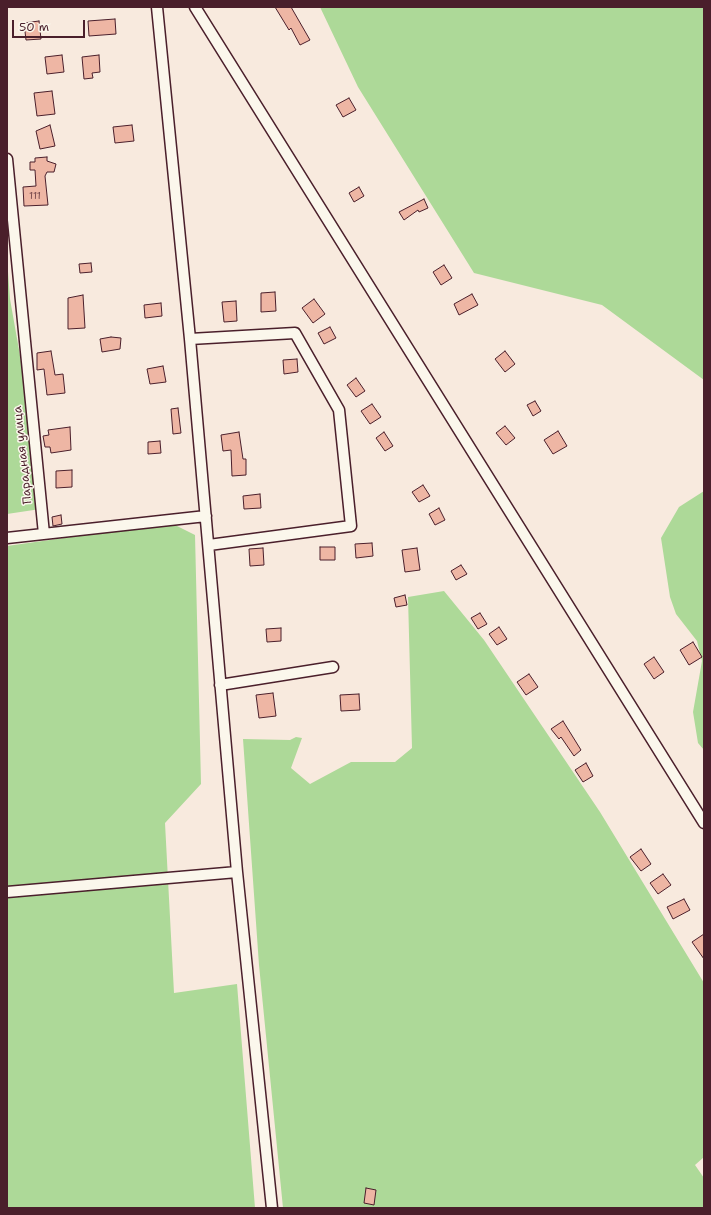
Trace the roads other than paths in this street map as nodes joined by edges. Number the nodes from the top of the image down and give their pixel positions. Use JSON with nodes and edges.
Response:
{"nodes":[{"id":1,"x":157,"y":7,"type":"edge"},
{"id":2,"x":196,"y":7,"type":"edge"},
{"id":3,"x":7,"y":159,"type":"edge"},
{"id":4,"x":190,"y":339,"type":"junction"},
{"id":5,"x":206,"y":516,"type":"junction"},
{"id":6,"x":44,"y":534,"type":"junction"},
{"id":7,"x":7,"y":538,"type":"edge"},
{"id":8,"x":209,"y":545,"type":"junction"},
{"id":9,"x":333,"y":667,"type":"dead end"},
{"id":10,"x":220,"y":685,"type":"junction"},
{"id":11,"x":704,"y":823,"type":"edge"},
{"id":12,"x":237,"y":872,"type":"junction"},
{"id":13,"x":7,"y":892,"type":"edge"},
{"id":14,"x":272,"y":1208,"type":"edge"}],
"edges":[{"from":1,"to":4,"type":"street"},
{"from":2,"to":11,"type":"street"},
{"from":3,"to":6,"type":"street","name":"Парадная улица"},
{"from":4,"to":5,"type":"street"},
{"from":4,"to":8,"type":"street"},
{"from":5,"to":6,"type":"street"},
{"from":5,"to":8,"type":"street"},
{"from":6,"to":7,"type":"street"},
{"from":8,"to":10,"type":"street"},
{"from":9,"to":10,"type":"street"},
{"from":10,"to":12,"type":"street"},
{"from":12,"to":13,"type":"street"},
{"from":12,"to":14,"type":"street"}]}
